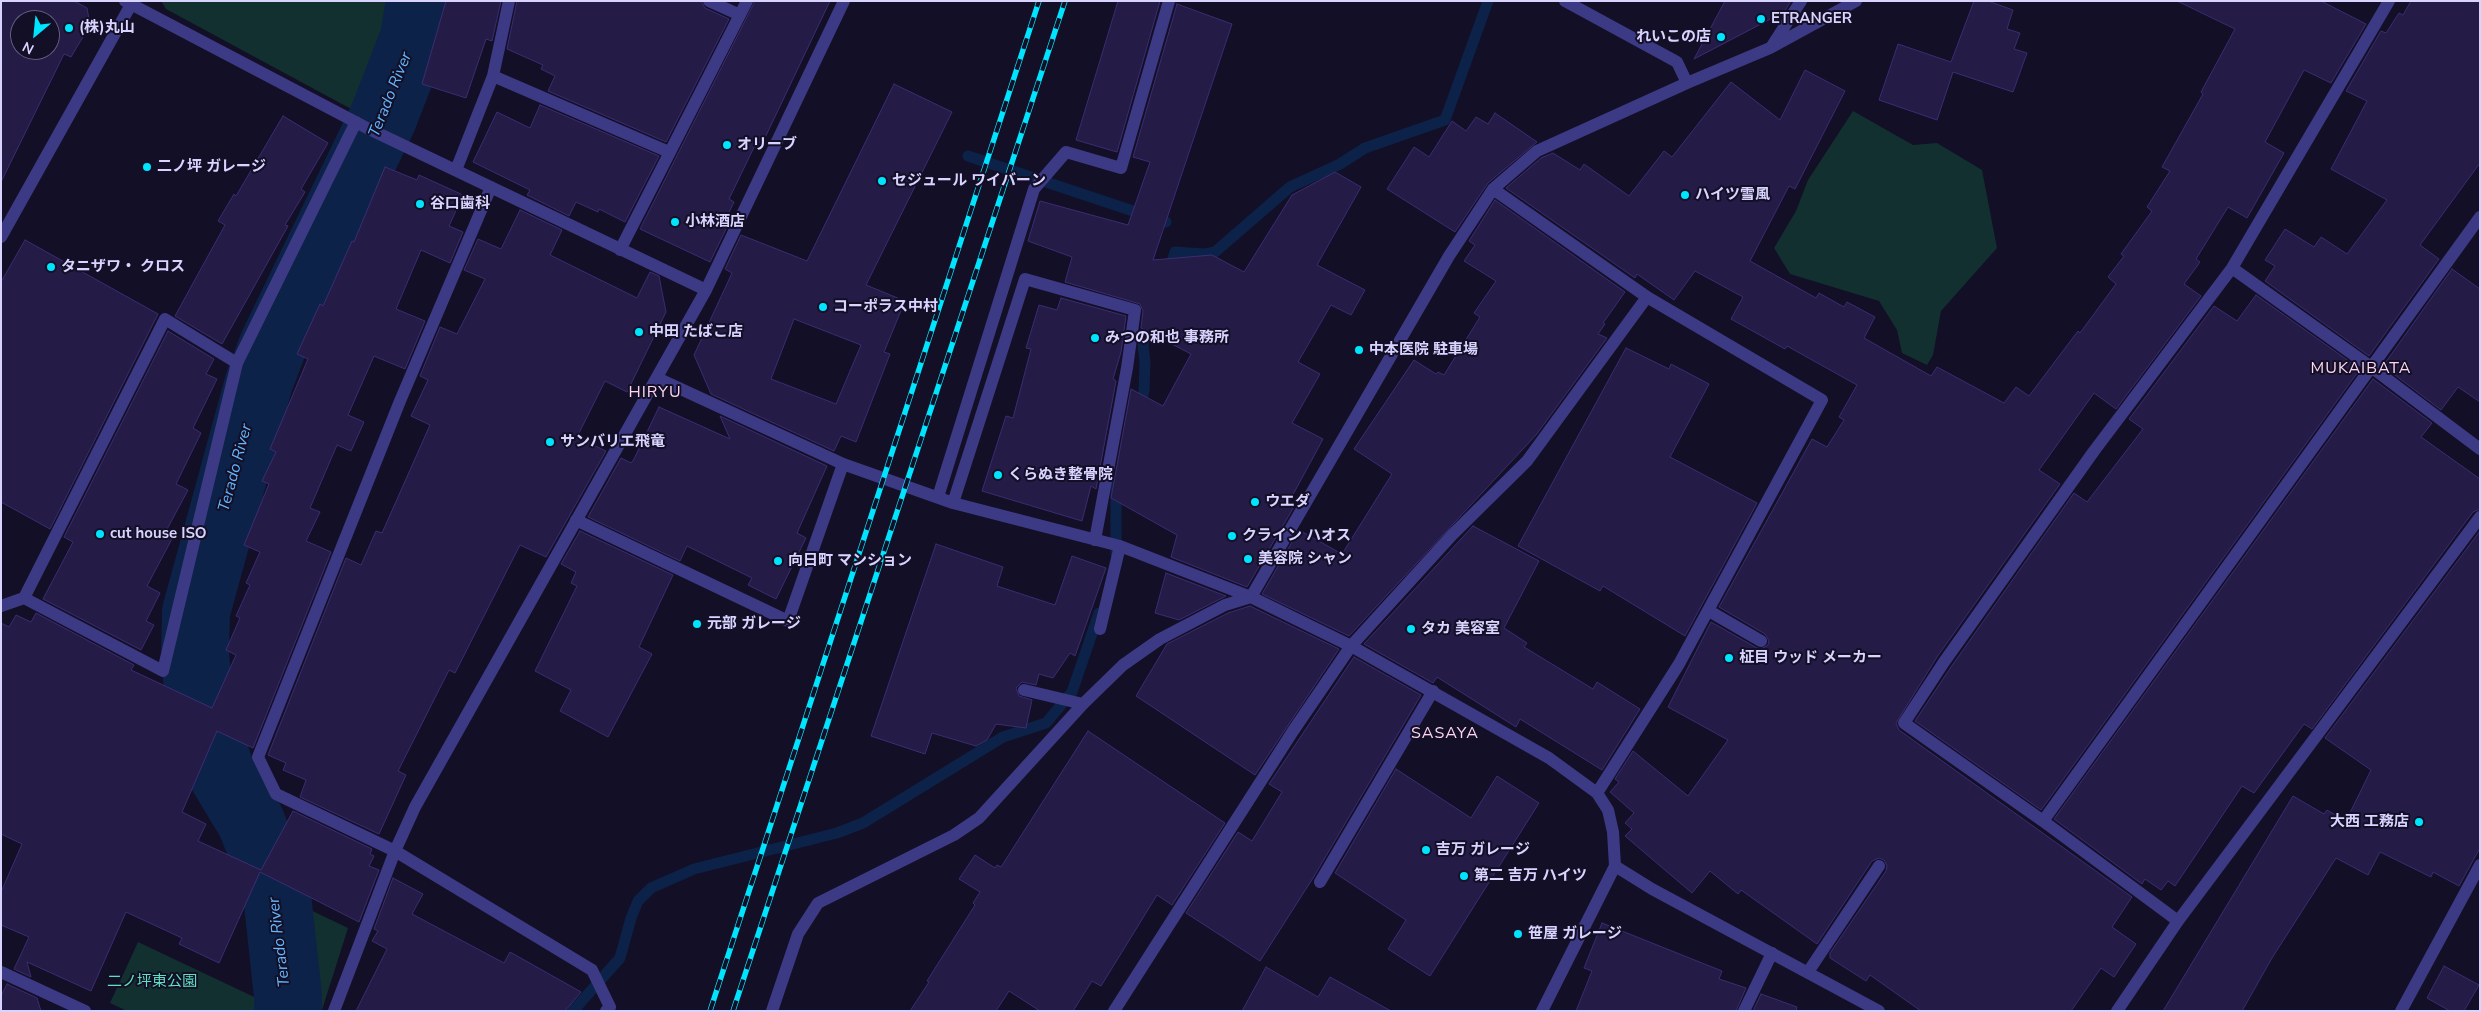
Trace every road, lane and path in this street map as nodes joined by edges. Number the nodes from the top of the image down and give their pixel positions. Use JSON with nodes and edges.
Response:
{"nodes":[{"id":1,"x":510,"y":1,"type":"edge"},
{"id":2,"x":709,"y":1,"type":"edge"},
{"id":3,"x":746,"y":1,"type":"edge"},
{"id":4,"x":844,"y":1,"type":"edge"},
{"id":5,"x":1169,"y":1,"type":"edge"},
{"id":6,"x":1565,"y":1,"type":"edge"},
{"id":7,"x":1801,"y":1,"type":"edge"},
{"id":8,"x":1856,"y":1,"type":"edge"},
{"id":9,"x":130,"y":2,"type":"edge"},
{"id":10,"x":2384,"y":3,"type":"edge"},
{"id":11,"x":740,"y":15,"type":"junction"},
{"id":12,"x":1770,"y":48,"type":"junction"},
{"id":13,"x":493,"y":76,"type":"junction"},
{"id":14,"x":1687,"y":83,"type":"junction"},
{"id":15,"x":361,"y":125,"type":"junction"},
{"id":16,"x":669,"y":152,"type":"junction"},
{"id":17,"x":456,"y":170,"type":"junction"},
{"id":18,"x":491,"y":187,"type":"junction"},
{"id":19,"x":1493,"y":188,"type":"junction"},
{"id":20,"x":2480,"y":218,"type":"edge"},
{"id":21,"x":1,"y":237,"type":"edge"},
{"id":22,"x":620,"y":250,"type":"junction"},
{"id":23,"x":2232,"y":268,"type":"junction"},
{"id":24,"x":706,"y":290,"type":"junction"},
{"id":25,"x":1647,"y":298,"type":"junction"},
{"id":26,"x":237,"y":363,"type":"junction"},
{"id":27,"x":2372,"y":367,"type":"junction"},
{"id":28,"x":656,"y":378,"type":"junction"},
{"id":29,"x":2480,"y":449,"type":"edge"},
{"id":30,"x":843,"y":464,"type":"junction"},
{"id":31,"x":938,"y":498,"type":"junction"},
{"id":32,"x":953,"y":503,"type":"junction"},
{"id":33,"x":2480,"y":518,"type":"edge"},
{"id":34,"x":576,"y":520,"type":"junction"},
{"id":35,"x":1095,"y":540,"type":"junction"},
{"id":36,"x":1120,"y":546,"type":"junction"},
{"id":37,"x":1251,"y":597,"type":"junction"},
{"id":38,"x":24,"y":598,"type":"junction"},
{"id":39,"x":1,"y":606,"type":"edge"},
{"id":40,"x":1709,"y":611,"type":"junction"},
{"id":41,"x":1100,"y":629,"type":"dead end"},
{"id":42,"x":1761,"y":641,"type":"dead end"},
{"id":43,"x":1351,"y":646,"type":"junction"},
{"id":44,"x":1024,"y":690,"type":"dead end"},
{"id":45,"x":1433,"y":691,"type":"junction"},
{"id":46,"x":1083,"y":704,"type":"junction"},
{"id":47,"x":1597,"y":793,"type":"junction"},
{"id":48,"x":2043,"y":821,"type":"junction"},
{"id":49,"x":395,"y":851,"type":"junction"},
{"id":50,"x":2480,"y":865,"type":"edge"},
{"id":51,"x":1615,"y":866,"type":"junction"},
{"id":52,"x":1879,"y":866,"type":"dead end"},
{"id":53,"x":1320,"y":882,"type":"dead end"},
{"id":54,"x":2178,"y":921,"type":"junction"},
{"id":55,"x":1772,"y":952,"type":"junction"},
{"id":56,"x":1,"y":972,"type":"edge"},
{"id":57,"x":1808,"y":972,"type":"junction"},
{"id":58,"x":70,"y":1008,"type":"edge"},
{"id":59,"x":85,"y":1011,"type":"edge"},
{"id":60,"x":334,"y":1011,"type":"edge"},
{"id":61,"x":606,"y":1011,"type":"edge"},
{"id":62,"x":772,"y":1011,"type":"edge"},
{"id":63,"x":1114,"y":1011,"type":"edge"},
{"id":64,"x":1542,"y":1011,"type":"edge"},
{"id":65,"x":1744,"y":1011,"type":"edge"},
{"id":66,"x":1879,"y":1011,"type":"edge"},
{"id":67,"x":2117,"y":1011,"type":"edge"},
{"id":68,"x":2401,"y":1011,"type":"edge"}],
"edges":[{"from":1,"to":13,"type":"street"},
{"from":2,"to":11,"type":"street"},
{"from":3,"to":11,"type":"street"},
{"from":4,"to":24,"type":"street"},
{"from":5,"to":31,"type":"street"},
{"from":6,"to":14,"type":"street"},
{"from":7,"to":12,"type":"street"},
{"from":8,"to":12,"type":"street"},
{"from":9,"to":15,"type":"street"},
{"from":9,"to":21,"type":"street"},
{"from":10,"to":23,"type":"street"},
{"from":11,"to":16,"type":"street"},
{"from":12,"to":14,"type":"street"},
{"from":13,"to":16,"type":"street"},
{"from":13,"to":17,"type":"street"},
{"from":14,"to":19,"type":"street"},
{"from":15,"to":17,"type":"street"},
{"from":15,"to":26,"type":"street"},
{"from":16,"to":22,"type":"street"},
{"from":17,"to":18,"type":"street"},
{"from":18,"to":22,"type":"street"},
{"from":18,"to":49,"type":"street"},
{"from":19,"to":25,"type":"street"},
{"from":19,"to":37,"type":"street"},
{"from":20,"to":27,"type":"street"},
{"from":22,"to":24,"type":"street"},
{"from":23,"to":27,"type":"street"},
{"from":23,"to":48,"type":"street"},
{"from":24,"to":28,"type":"street"},
{"from":25,"to":40,"type":"street"},
{"from":25,"to":43,"type":"street"},
{"from":26,"to":38,"type":"street"},
{"from":26,"to":38,"type":"street"},
{"from":27,"to":29,"type":"street"},
{"from":27,"to":48,"type":"street"},
{"from":28,"to":30,"type":"street"},
{"from":28,"to":34,"type":"street"},
{"from":30,"to":31,"type":"street"},
{"from":30,"to":34,"type":"street"},
{"from":31,"to":32,"type":"street"},
{"from":32,"to":35,"type":"street"},
{"from":32,"to":35,"type":"street"},
{"from":33,"to":54,"type":"street"},
{"from":34,"to":49,"type":"street"},
{"from":35,"to":36,"type":"street"},
{"from":36,"to":37,"type":"street"},
{"from":36,"to":41,"type":"street"},
{"from":37,"to":43,"type":"street"},
{"from":37,"to":46,"type":"street"},
{"from":38,"to":39,"type":"street"},
{"from":40,"to":42,"type":"street"},
{"from":40,"to":47,"type":"street"},
{"from":43,"to":45,"type":"street"},
{"from":43,"to":63,"type":"street"},
{"from":44,"to":46,"type":"street"},
{"from":45,"to":47,"type":"street"},
{"from":45,"to":53,"type":"street"},
{"from":46,"to":62,"type":"street"},
{"from":47,"to":51,"type":"street"},
{"from":48,"to":54,"type":"street"},
{"from":49,"to":60,"type":"street"},
{"from":49,"to":61,"type":"street"},
{"from":50,"to":68,"type":"street"},
{"from":51,"to":55,"type":"street"},
{"from":51,"to":64,"type":"street"},
{"from":52,"to":57,"type":"street"},
{"from":54,"to":67,"type":"street"},
{"from":55,"to":57,"type":"street"},
{"from":55,"to":65,"type":"street"},
{"from":56,"to":58,"type":"street"},
{"from":57,"to":66,"type":"street"},
{"from":58,"to":59,"type":"street"}]}
